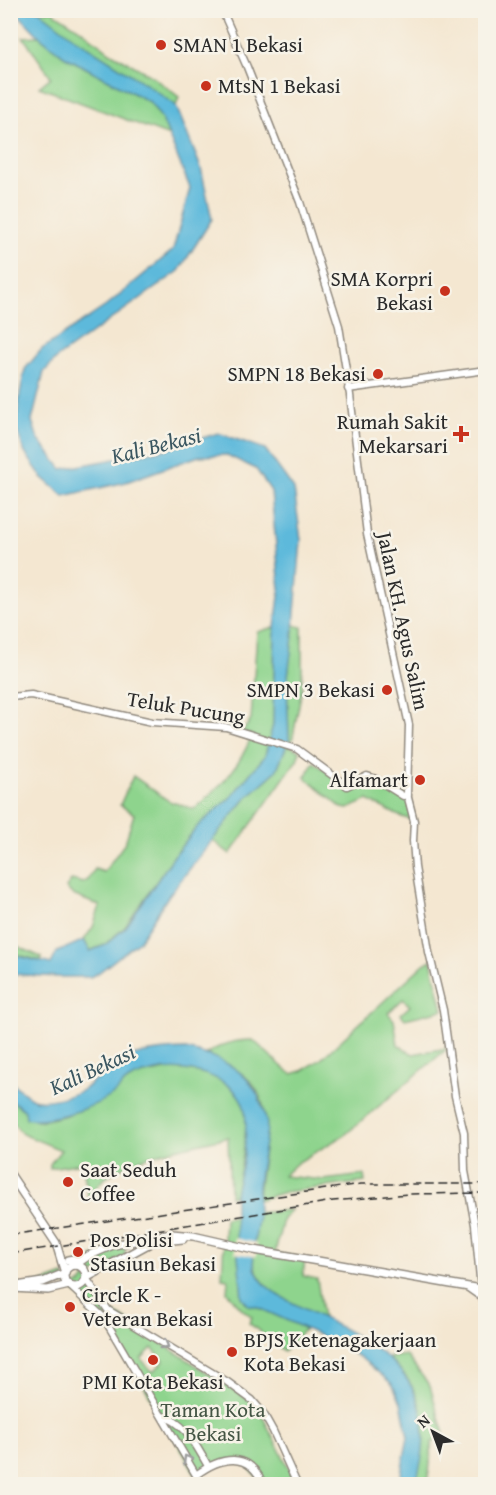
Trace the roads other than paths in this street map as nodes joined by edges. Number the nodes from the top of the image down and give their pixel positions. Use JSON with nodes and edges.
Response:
{"nodes":[{"id":1,"x":222,"y":10,"type":"edge"},
{"id":2,"x":486,"y":370,"type":"edge"},
{"id":3,"x":348,"y":389,"type":"junction"},
{"id":4,"x":10,"y":697,"type":"edge"},
{"id":5,"x":408,"y":795,"type":"junction"},
{"id":6,"x":10,"y":1174,"type":"edge"},
{"id":7,"x":213,"y":1241,"type":"junction"},
{"id":8,"x":121,"y":1244,"type":"junction"},
{"id":9,"x":59,"y":1250,"type":"junction"},
{"id":10,"x":125,"y":1256,"type":"junction"},
{"id":11,"x":72,"y":1264,"type":"junction"},
{"id":12,"x":65,"y":1273,"type":"junction"},
{"id":13,"x":86,"y":1278,"type":"junction"},
{"id":14,"x":69,"y":1285,"type":"junction"},
{"id":15,"x":10,"y":1287,"type":"edge"},
{"id":16,"x":469,"y":1288,"type":"junction"},
{"id":17,"x":483,"y":1289,"type":"edge"},
{"id":18,"x":484,"y":1299,"type":"edge"},
{"id":19,"x":100,"y":1301,"type":"junction"},
{"id":20,"x":92,"y":1307,"type":"junction"},
{"id":21,"x":486,"y":1317,"type":"edge"},
{"id":22,"x":162,"y":1416,"type":"junction"},
{"id":23,"x":208,"y":1466,"type":"junction"},
{"id":24,"x":263,"y":1485,"type":"edge"},
{"id":25,"x":297,"y":1485,"type":"edge"}],
"edges":[{"from":1,"to":3,"type":"street","name":"Jalan KH. Agus Salim"},
{"from":2,"to":3,"type":"street"},
{"from":3,"to":5,"type":"street","name":"Jalan KH. Agus Salim"},
{"from":4,"to":5,"type":"street","name":"Teluk Pucung"},
{"from":5,"to":17,"type":"street","name":"Jalan KH. Agus Salim"},
{"from":6,"to":9,"type":"main road"},
{"from":7,"to":8,"type":"main road"},
{"from":7,"to":10,"type":"main road"},
{"from":7,"to":16,"type":"main road"},
{"from":8,"to":10,"type":"main road"},
{"from":8,"to":11,"type":"main road"},
{"from":9,"to":11,"type":"main road"},
{"from":9,"to":12,"type":"main road"},
{"from":10,"to":13,"type":"main road"},
{"from":11,"to":12,"type":"main road"},
{"from":11,"to":13,"type":"main road"},
{"from":12,"to":14,"type":"main road"},
{"from":12,"to":15,"type":"main road"},
{"from":13,"to":14,"type":"main road"},
{"from":13,"to":19,"type":"street"},
{"from":14,"to":15,"type":"main road"},
{"from":14,"to":20,"type":"street"},
{"from":16,"to":17,"type":"main road"},
{"from":16,"to":18,"type":"main road"},
{"from":17,"to":18,"type":"street","name":"Jalan KH. Agus Salim"},
{"from":18,"to":21,"type":"street","name":"Jalan KH. Agus Salim"},
{"from":19,"to":20,"type":"street"},
{"from":19,"to":25,"type":"street","one_way":true},
{"from":20,"to":22,"type":"street"},
{"from":22,"to":23,"type":"street"},
{"from":23,"to":22,"type":"street","one_way":true},
{"from":23,"to":24,"type":"street"}]}
